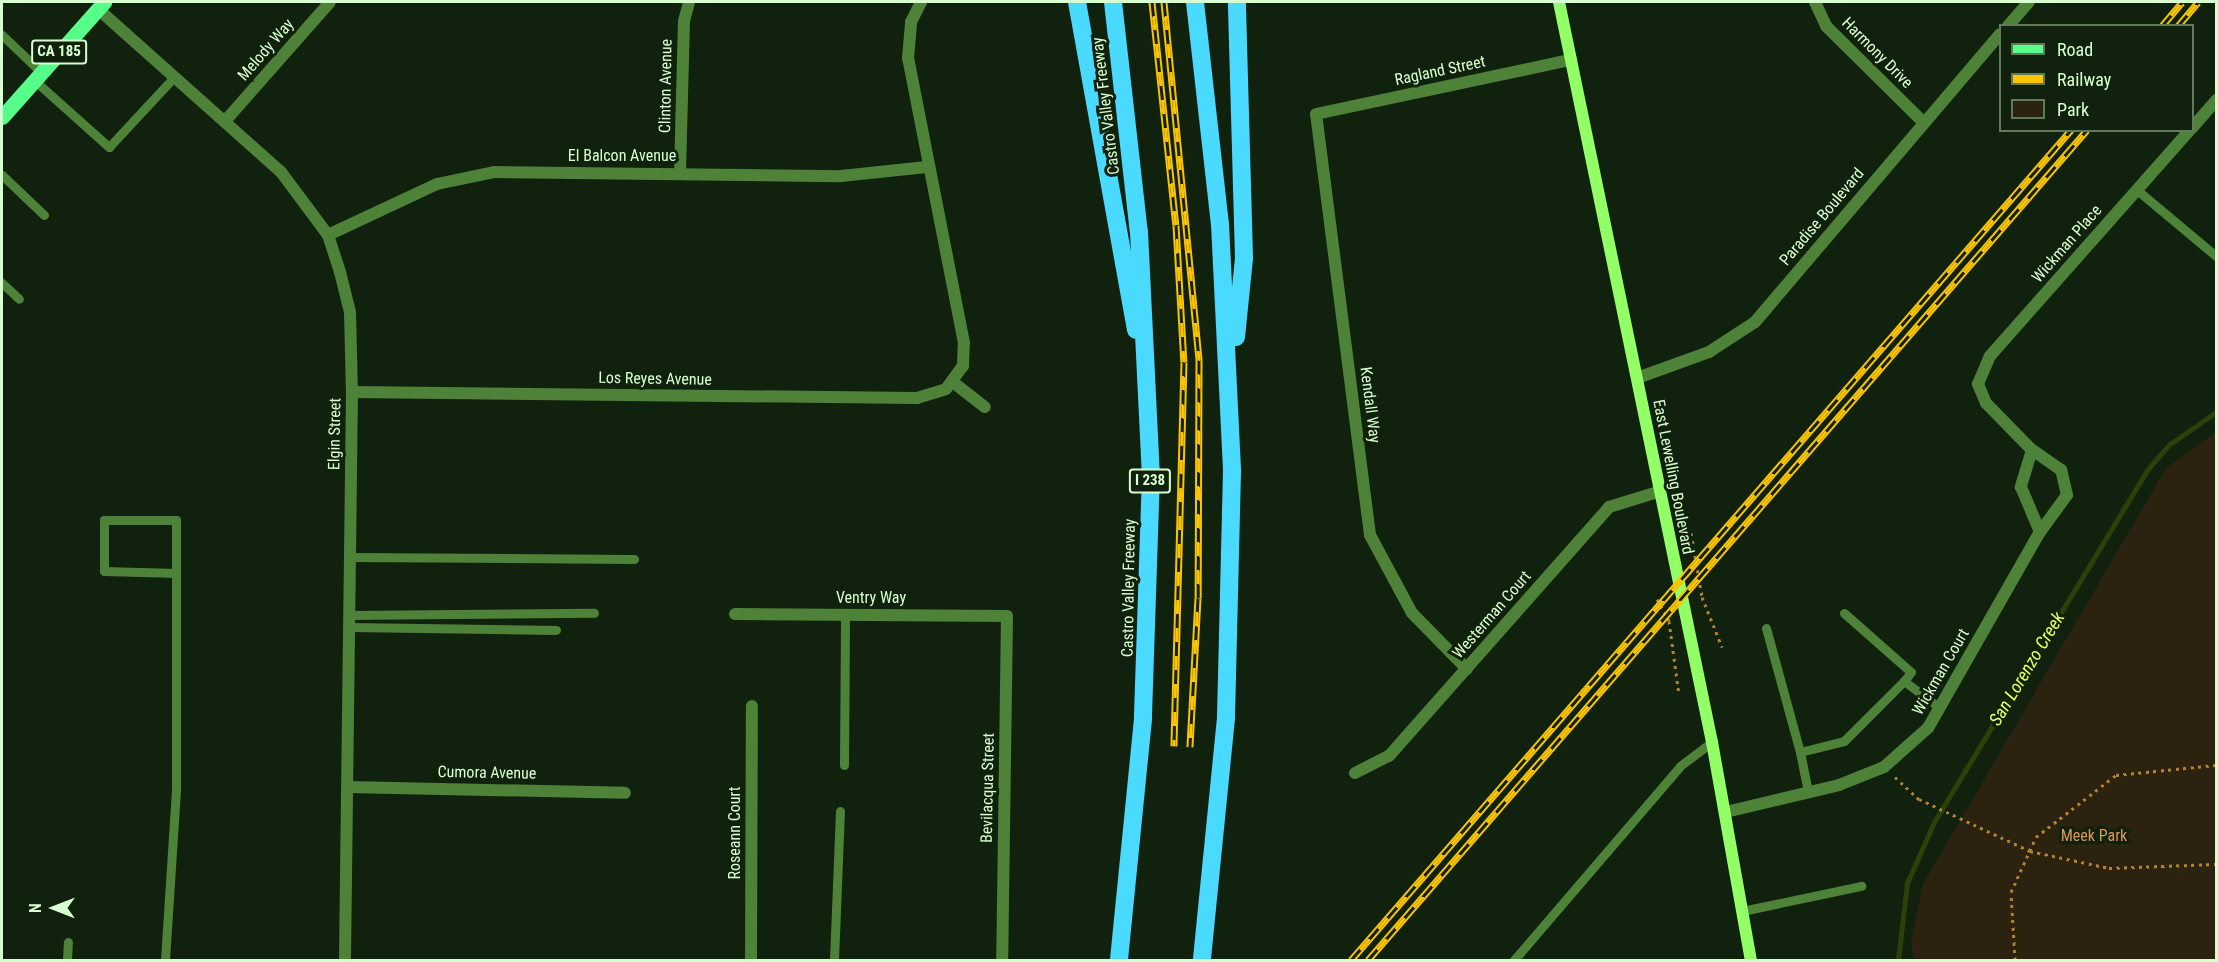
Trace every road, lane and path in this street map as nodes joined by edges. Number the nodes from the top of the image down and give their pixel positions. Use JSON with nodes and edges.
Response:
{"nodes":[{"id":1,"x":330,"y":2,"type":"edge"},
{"id":2,"x":689,"y":2,"type":"edge"},
{"id":3,"x":921,"y":2,"type":"edge"},
{"id":4,"x":1077,"y":2,"type":"edge"},
{"id":5,"x":1113,"y":2,"type":"edge"},
{"id":6,"x":1195,"y":2,"type":"edge"},
{"id":7,"x":1237,"y":2,"type":"edge"},
{"id":8,"x":1559,"y":2,"type":"edge"},
{"id":9,"x":1815,"y":2,"type":"edge"},
{"id":10,"x":2029,"y":2,"type":"edge"},
{"id":11,"x":101,"y":5,"type":"edge"},
{"id":12,"x":2010,"y":24,"type":"edge"},
{"id":13,"x":2,"y":35,"type":"edge"},
{"id":14,"x":1999,"y":36,"type":"edge"},
{"id":15,"x":1571,"y":60,"type":"junction"},
{"id":16,"x":38,"y":76,"type":"junction"},
{"id":17,"x":175,"y":76,"type":"junction"},
{"id":18,"x":2217,"y":100,"type":"edge"},
{"id":19,"x":1316,"y":114,"type":"joint"},
{"id":20,"x":2,"y":117,"type":"edge"},
{"id":21,"x":226,"y":120,"type":"junction"},
{"id":22,"x":1924,"y":123,"type":"junction"},
{"id":23,"x":2194,"y":126,"type":"edge"},
{"id":24,"x":2188,"y":132,"type":"edge"},
{"id":25,"x":927,"y":167,"type":"junction"},
{"id":26,"x":681,"y":173,"type":"junction"},
{"id":27,"x":2,"y":175,"type":"edge"},
{"id":28,"x":2137,"y":190,"type":"junction"},
{"id":29,"x":44,"y":215,"type":"dead end"},
{"id":30,"x":328,"y":236,"type":"junction"},
{"id":31,"x":2217,"y":256,"type":"edge"},
{"id":32,"x":2,"y":283,"type":"edge"},
{"id":33,"x":19,"y":299,"type":"dead end"},
{"id":34,"x":1637,"y":378,"type":"junction"},
{"id":35,"x":954,"y":383,"type":"junction"},
{"id":36,"x":1978,"y":384,"type":"joint"},
{"id":37,"x":1230,"y":389,"type":"junction"},
{"id":38,"x":352,"y":392,"type":"junction"},
{"id":39,"x":1149,"y":393,"type":"junction"},
{"id":40,"x":985,"y":407,"type":"dead end"},
{"id":41,"x":2032,"y":450,"type":"junction"},
{"id":42,"x":1658,"y":492,"type":"junction"},
{"id":43,"x":2040,"y":532,"type":"junction"},
{"id":44,"x":1690,"y":533,"type":"dead end"},
{"id":45,"x":350,"y":557,"type":"junction"},
{"id":46,"x":634,"y":559,"type":"dead end"},
{"id":47,"x":176,"y":573,"type":"junction"},
{"id":48,"x":1657,"y":599,"type":"dead end"},
{"id":49,"x":594,"y":613,"type":"dead end"},
{"id":50,"x":735,"y":614,"type":"dead end"},
{"id":51,"x":1844,"y":614,"type":"dead end"},
{"id":52,"x":845,"y":615,"type":"junction"},
{"id":53,"x":1007,"y":616,"type":"joint"},
{"id":54,"x":349,"y":621,"type":"junction"},
{"id":55,"x":1766,"y":628,"type":"dead end"},
{"id":56,"x":556,"y":630,"type":"dead end"},
{"id":57,"x":1722,"y":647,"type":"dead end"},
{"id":58,"x":1467,"y":669,"type":"junction"},
{"id":59,"x":1904,"y":681,"type":"junction"},
{"id":60,"x":1679,"y":695,"type":"dead end"},
{"id":61,"x":752,"y":706,"type":"dead end"},
{"id":62,"x":1940,"y":708,"type":"junction"},
{"id":63,"x":1712,"y":742,"type":"junction"},
{"id":64,"x":1800,"y":753,"type":"junction"},
{"id":65,"x":844,"y":765,"type":"dead end"},
{"id":66,"x":2217,"y":765,"type":"edge"},
{"id":67,"x":1884,"y":767,"type":"junction"},
{"id":68,"x":1355,"y":773,"type":"dead end"},
{"id":69,"x":348,"y":787,"type":"junction"},
{"id":70,"x":1808,"y":792,"type":"junction"},
{"id":71,"x":625,"y":793,"type":"dead end"},
{"id":72,"x":840,"y":811,"type":"dead end"},
{"id":73,"x":1726,"y":813,"type":"junction"},
{"id":74,"x":2030,"y":850,"type":"junction"},
{"id":75,"x":2217,"y":864,"type":"edge"},
{"id":76,"x":1861,"y":886,"type":"dead end"},
{"id":77,"x":1742,"y":910,"type":"junction"},
{"id":78,"x":68,"y":942,"type":"dead end"},
{"id":79,"x":68,"y":960,"type":"edge"},
{"id":80,"x":165,"y":960,"type":"edge"},
{"id":81,"x":345,"y":960,"type":"edge"},
{"id":82,"x":751,"y":960,"type":"edge"},
{"id":83,"x":834,"y":960,"type":"edge"},
{"id":84,"x":1002,"y":960,"type":"edge"},
{"id":85,"x":1119,"y":960,"type":"edge"},
{"id":86,"x":1202,"y":960,"type":"edge"},
{"id":87,"x":1514,"y":960,"type":"edge"},
{"id":88,"x":1751,"y":960,"type":"edge"},
{"id":89,"x":2015,"y":960,"type":"edge"}],
"edges":[{"from":1,"to":21,"type":"street","name":"Melody Way"},
{"from":2,"to":26,"type":"street","name":"Clinton Avenue"},
{"from":3,"to":25,"type":"street"},
{"from":4,"to":39,"type":"highway"},
{"from":5,"to":39,"type":"highway","name":"Castro Valley Freeway","number":"I 238"},
{"from":6,"to":37,"type":"highway"},
{"from":7,"to":37,"type":"highway"},
{"from":8,"to":15,"type":"main road","name":"East Lewelling Boulevard"},
{"from":9,"to":22,"type":"street","name":"Harmony Drive"},
{"from":10,"to":12,"type":"street"},
{"from":11,"to":16,"type":"main road","number":"CA 185"},
{"from":11,"to":17,"type":"street","name":"Elgin Street"},
{"from":13,"to":16,"type":"lane"},
{"from":14,"to":22,"type":"street","name":"Paradise Boulevard"},
{"from":15,"to":19,"type":"street","name":"Ragland Street"},
{"from":15,"to":34,"type":"main road","name":"East Lewelling Boulevard"},
{"from":16,"to":17,"type":"lane"},
{"from":16,"to":20,"type":"main road","number":"CA 185"},
{"from":17,"to":21,"type":"street","name":"Elgin Street"},
{"from":18,"to":23,"type":"street","name":"Wickman Place"},
{"from":19,"to":58,"type":"street","name":"Kendall Way"},
{"from":21,"to":30,"type":"street","name":"Elgin Street"},
{"from":22,"to":34,"type":"street","name":"Paradise Boulevard"},
{"from":24,"to":28,"type":"street","name":"Wickman Place"},
{"from":25,"to":26,"type":"street","name":"El Balcon Avenue"},
{"from":25,"to":35,"type":"street"},
{"from":26,"to":30,"type":"street","name":"El Balcon Avenue"},
{"from":27,"to":29,"type":"lane"},
{"from":28,"to":31,"type":"lane"},
{"from":28,"to":36,"type":"street","name":"Wickman Place"},
{"from":30,"to":38,"type":"street","name":"Elgin Street"},
{"from":32,"to":33,"type":"lane"},
{"from":34,"to":42,"type":"main road","name":"East Lewelling Boulevard"},
{"from":35,"to":38,"type":"street","name":"Los Reyes Avenue"},
{"from":35,"to":40,"type":"street"},
{"from":36,"to":41,"type":"street","name":"Wickman Court"},
{"from":37,"to":86,"type":"highway"},
{"from":38,"to":45,"type":"street","name":"Elgin Street"},
{"from":39,"to":85,"type":"highway","name":"Castro Valley Freeway","number":"I 238"},
{"from":41,"to":43,"type":"street"},
{"from":41,"to":43,"type":"street","name":"Wickman Court"},
{"from":42,"to":58,"type":"street","name":"Westerman Court"},
{"from":42,"to":63,"type":"main road","name":"East Lewelling Boulevard"},
{"from":43,"to":62,"type":"street","name":"Wickman Court"},
{"from":44,"to":57,"type":"path"},
{"from":45,"to":46,"type":"lane"},
{"from":45,"to":54,"type":"street","name":"Elgin Street"},
{"from":47,"to":47,"type":"lane"},
{"from":47,"to":80,"type":"lane"},
{"from":48,"to":60,"type":"path"},
{"from":49,"to":54,"type":"lane"},
{"from":50,"to":52,"type":"street","name":"Ventry Way"},
{"from":51,"to":59,"type":"lane"},
{"from":52,"to":53,"type":"street","name":"Ventry Way"},
{"from":52,"to":65,"type":"lane"},
{"from":53,"to":84,"type":"street","name":"Bevilacqua Street"},
{"from":54,"to":56,"type":"lane"},
{"from":54,"to":69,"type":"street","name":"Elgin Street"},
{"from":55,"to":64,"type":"lane"},
{"from":58,"to":68,"type":"street","name":"Westerman Court"},
{"from":59,"to":62,"type":"lane"},
{"from":59,"to":64,"type":"lane"},
{"from":61,"to":82,"type":"street","name":"Roseann Court"},
{"from":62,"to":67,"type":"street","name":"Wickman Court"},
{"from":63,"to":73,"type":"main road","name":"East Lewelling Boulevard"},
{"from":63,"to":87,"type":"lane"},
{"from":64,"to":70,"type":"lane"},
{"from":66,"to":74,"type":"path"},
{"from":67,"to":70,"type":"street","name":"Wickman Court"},
{"from":67,"to":74,"type":"path"},
{"from":69,"to":71,"type":"street","name":"Cumora Avenue"},
{"from":69,"to":81,"type":"street","name":"Elgin Street"},
{"from":70,"to":73,"type":"street","name":"Wickman Court"},
{"from":72,"to":83,"type":"lane"},
{"from":73,"to":77,"type":"main road","name":"East Lewelling Boulevard"},
{"from":74,"to":75,"type":"path"},
{"from":74,"to":89,"type":"path"},
{"from":76,"to":77,"type":"lane"},
{"from":77,"to":88,"type":"main road","name":"East Lewelling Boulevard"},
{"from":78,"to":79,"type":"lane"}]}
